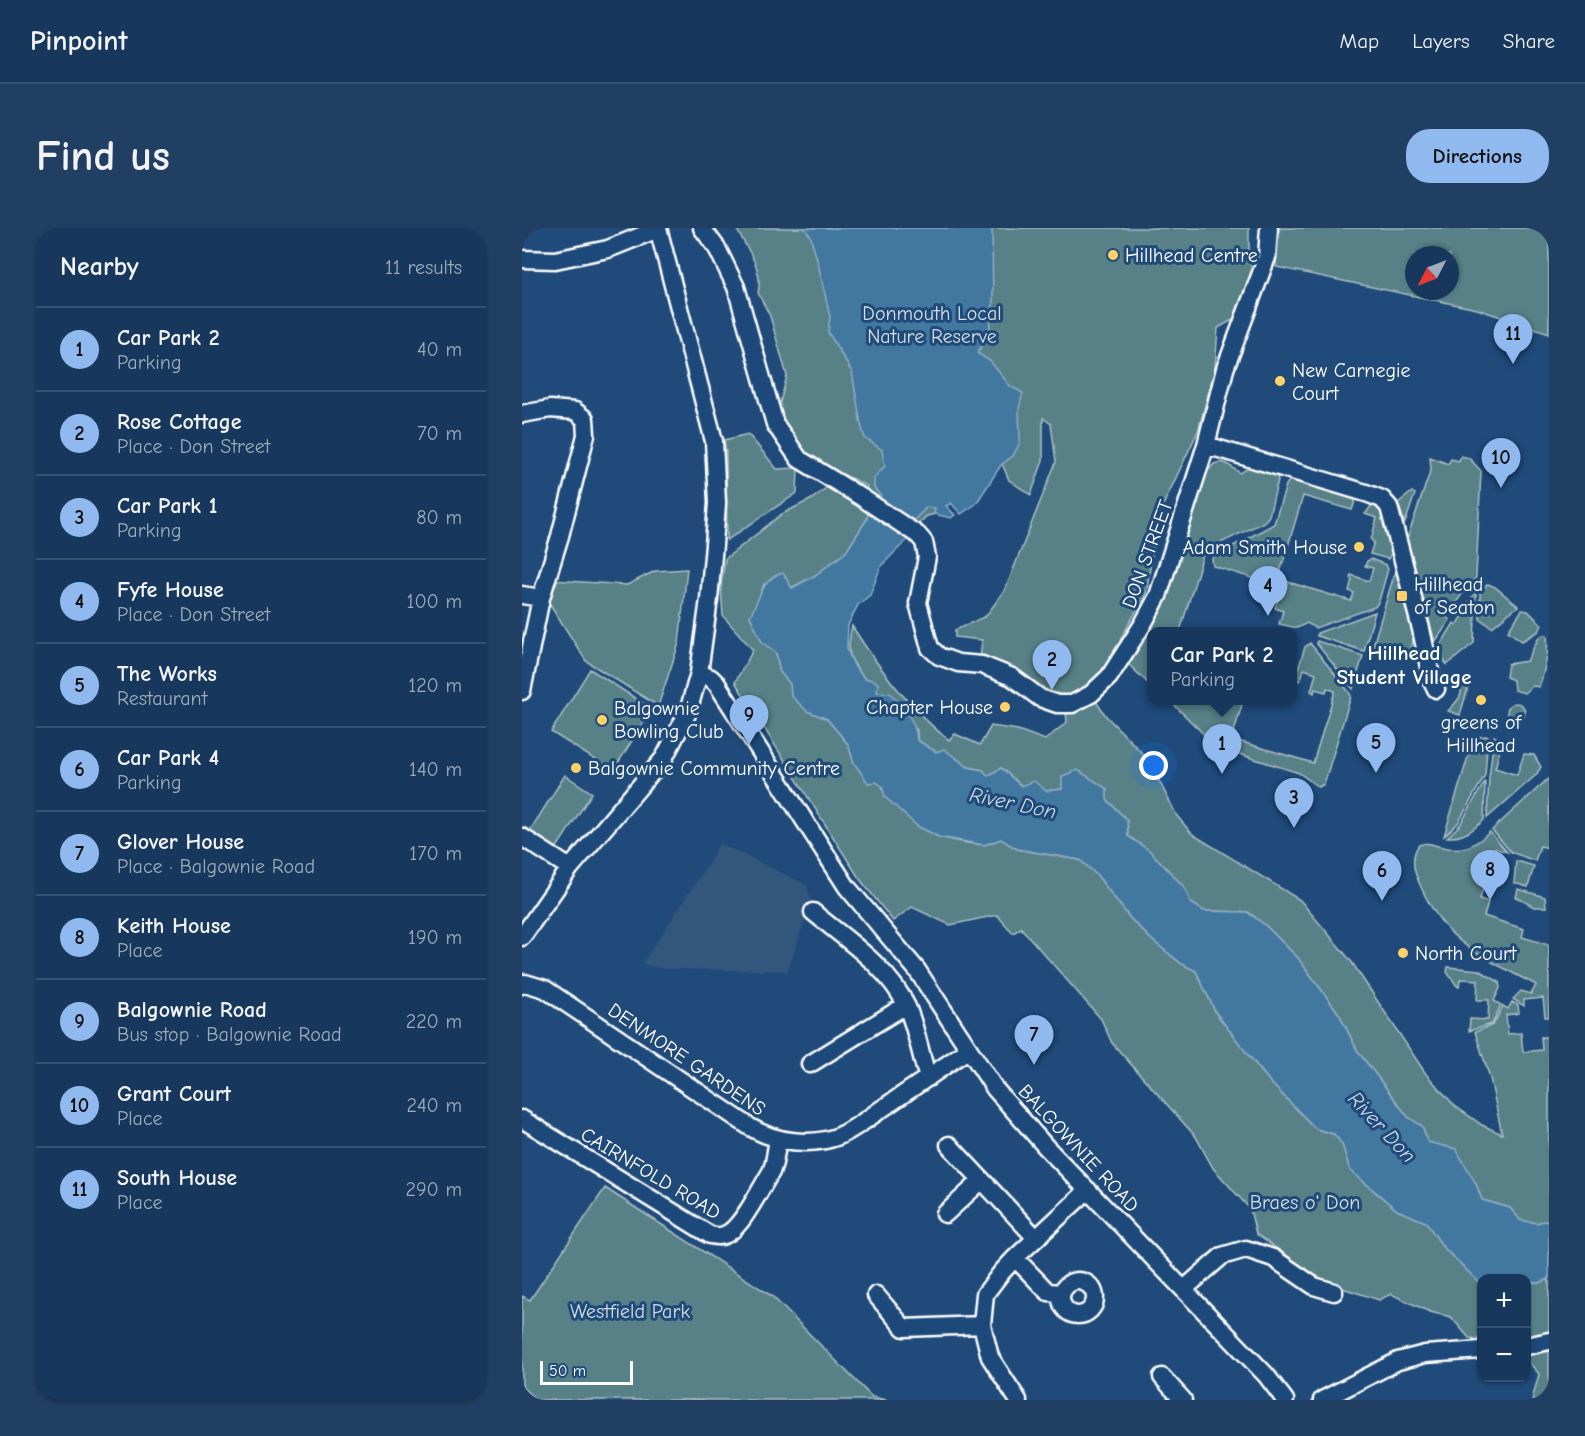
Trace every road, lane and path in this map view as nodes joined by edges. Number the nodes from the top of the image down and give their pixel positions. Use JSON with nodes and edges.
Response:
{"nodes":[{"id":1,"x":702,"y":228,"type":"edge"},
{"id":2,"x":1269,"y":228,"type":"edge"},
{"id":3,"x":658,"y":229,"type":"edge"},
{"id":4,"x":522,"y":259,"type":"edge"},
{"id":5,"x":522,"y":414,"type":"edge"},
{"id":6,"x":1206,"y":445,"type":"junction"},
{"id":7,"x":522,"y":595,"type":"edge"},
{"id":8,"x":541,"y":598,"type":"junction"},
{"id":9,"x":699,"y":673,"type":"junction"},
{"id":10,"x":1436,"y":689,"type":"dead end"},
{"id":11,"x":522,"y":691,"type":"edge"},
{"id":12,"x":522,"y":837,"type":"edge"},
{"id":13,"x":570,"y":868,"type":"junction"},
{"id":14,"x":813,"y":912,"type":"dead end"},
{"id":15,"x":522,"y":937,"type":"edge"},
{"id":16,"x":522,"y":985,"type":"edge"},
{"id":17,"x":906,"y":1005,"type":"junction"},
{"id":18,"x":969,"y":1049,"type":"junction"},
{"id":19,"x":810,"y":1064,"type":"dead end"},
{"id":20,"x":928,"y":1078,"type":"junction"},
{"id":21,"x":522,"y":1119,"type":"edge"},
{"id":22,"x":778,"y":1139,"type":"junction"},
{"id":23,"x":949,"y":1145,"type":"dead end"},
{"id":24,"x":982,"y":1180,"type":"junction"},
{"id":25,"x":1088,"y":1190,"type":"junction"},
{"id":26,"x":945,"y":1214,"type":"dead end"},
{"id":27,"x":1036,"y":1238,"type":"junction"},
{"id":28,"x":1015,"y":1258,"type":"junction"},
{"id":29,"x":1184,"y":1289,"type":"junction"},
{"id":30,"x":1334,"y":1292,"type":"dead end"},
{"id":31,"x":1062,"y":1293,"type":"dead end"},
{"id":32,"x":876,"y":1295,"type":"dead end"},
{"id":33,"x":982,"y":1325,"type":"junction"},
{"id":34,"x":1549,"y":1341,"type":"edge"},
{"id":35,"x":1531,"y":1345,"type":"edge"},
{"id":36,"x":1477,"y":1350,"type":"edge"},
{"id":37,"x":1162,"y":1377,"type":"dead end"},
{"id":38,"x":1018,"y":1400,"type":"edge"},
{"id":39,"x":1183,"y":1400,"type":"edge"},
{"id":40,"x":1286,"y":1400,"type":"edge"},
{"id":41,"x":1322,"y":1400,"type":"edge"}],
"edges":[{"from":1,"to":6,"type":"street","name":"DON STREET"},
{"from":2,"to":6,"type":"street","name":"DON STREET"},
{"from":3,"to":4,"type":"street"},
{"from":3,"to":9,"type":"street"},
{"from":5,"to":8,"type":"street"},
{"from":6,"to":10,"type":"street"},
{"from":7,"to":8,"type":"street"},
{"from":8,"to":11,"type":"street"},
{"from":9,"to":13,"type":"street"},
{"from":9,"to":18,"type":"street","name":"BALGOWNIE ROAD"},
{"from":12,"to":13,"type":"street"},
{"from":13,"to":15,"type":"street"},
{"from":14,"to":17,"type":"street"},
{"from":16,"to":22,"type":"street","name":"DENMORE GARDENS"},
{"from":17,"to":19,"type":"street"},
{"from":17,"to":20,"type":"street"},
{"from":18,"to":20,"type":"street","name":"DENMORE GARDENS"},
{"from":18,"to":25,"type":"street","name":"BALGOWNIE ROAD"},
{"from":20,"to":22,"type":"street","name":"DENMORE GARDENS"},
{"from":21,"to":22,"type":"street","name":"CAIRNFOLD ROAD"},
{"from":23,"to":24,"type":"street"},
{"from":24,"to":26,"type":"street"},
{"from":24,"to":27,"type":"street"},
{"from":25,"to":27,"type":"street"},
{"from":25,"to":29,"type":"street","name":"BALGOWNIE ROAD"},
{"from":27,"to":28,"type":"street"},
{"from":28,"to":31,"type":"street"},
{"from":28,"to":33,"type":"street"},
{"from":29,"to":30,"type":"street"},
{"from":29,"to":40,"type":"street","name":"BALGOWNIE ROAD"},
{"from":32,"to":33,"type":"street"},
{"from":33,"to":38,"type":"street"},
{"from":34,"to":35,"type":"street"},
{"from":36,"to":41,"type":"street"},
{"from":37,"to":39,"type":"street"}]}
